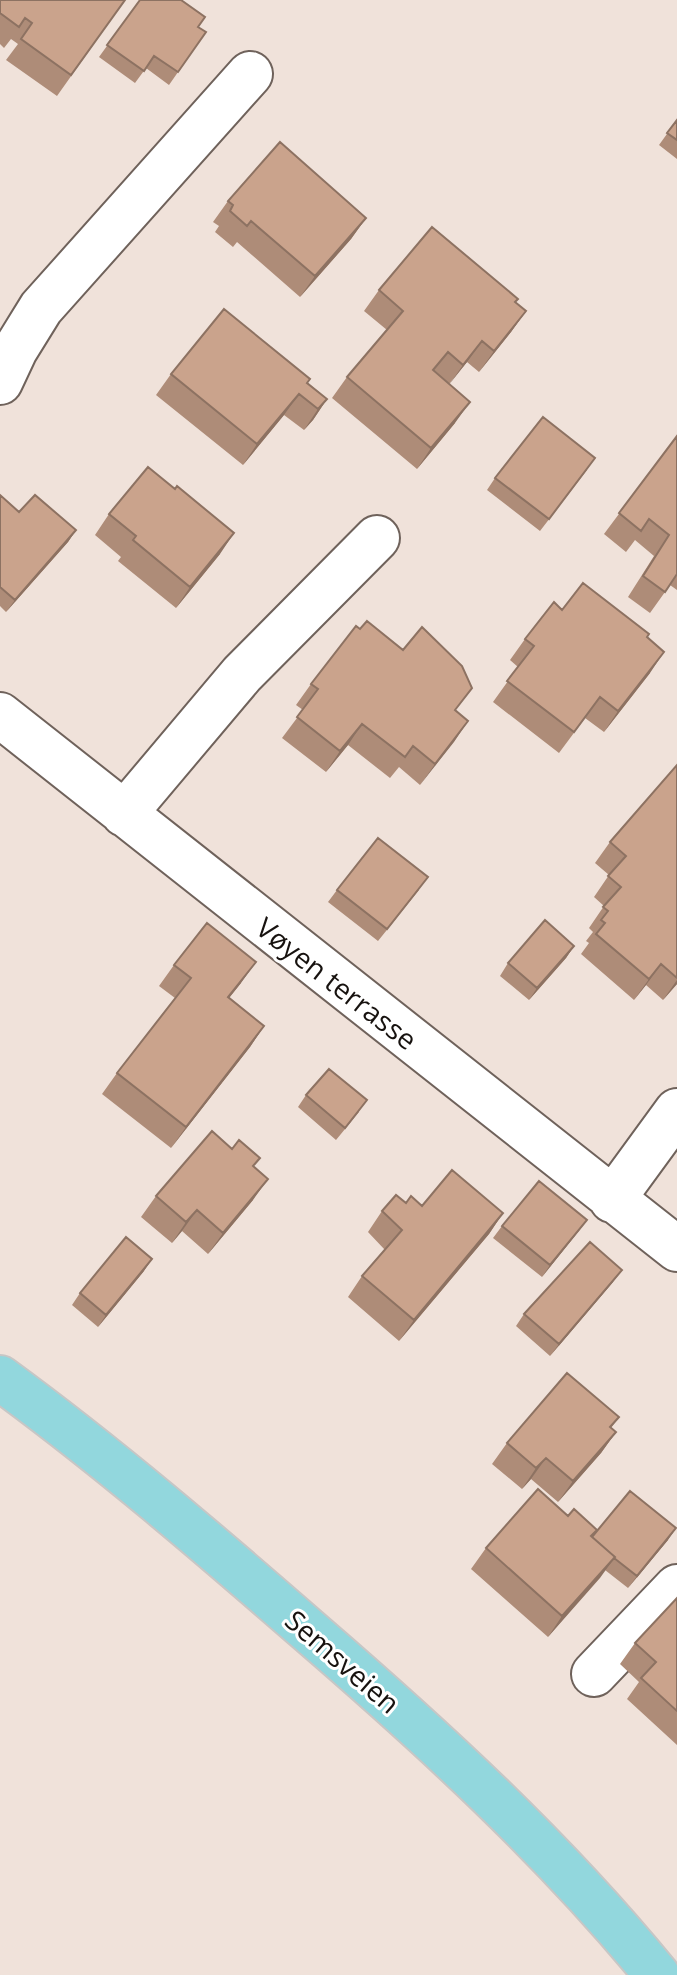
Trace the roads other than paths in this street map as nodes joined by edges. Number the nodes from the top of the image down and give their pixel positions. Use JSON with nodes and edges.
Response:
{"nodes":[{"id":1,"x":250,"y":74,"type":"dead end"},
{"id":2,"x":0,"y":382,"type":"edge"},
{"id":3,"x":377,"y":538,"type":"dead end"},
{"id":4,"x":0,"y":715,"type":"edge"},
{"id":5,"x":124,"y":814,"type":"junction"},
{"id":6,"x":677,"y":1111,"type":"edge"},
{"id":7,"x":612,"y":1200,"type":"junction"},
{"id":8,"x":677,"y":1249,"type":"edge"},
{"id":9,"x":0,"y":1378,"type":"edge"},
{"id":10,"x":677,"y":1587,"type":"edge"},
{"id":11,"x":594,"y":1674,"type":"dead end"},
{"id":12,"x":657,"y":1975,"type":"edge"}],
"edges":[{"from":1,"to":2,"type":"street"},
{"from":3,"to":5,"type":"street"},
{"from":4,"to":5,"type":"street","name":"Vøyen terrasse"},
{"from":5,"to":7,"type":"street","name":"Vøyen terrasse"},
{"from":6,"to":7,"type":"street"},
{"from":7,"to":8,"type":"street","name":"Vøyen terrasse"},
{"from":9,"to":12,"type":"main road","name":"Semsveien"},
{"from":10,"to":11,"type":"street"}]}
